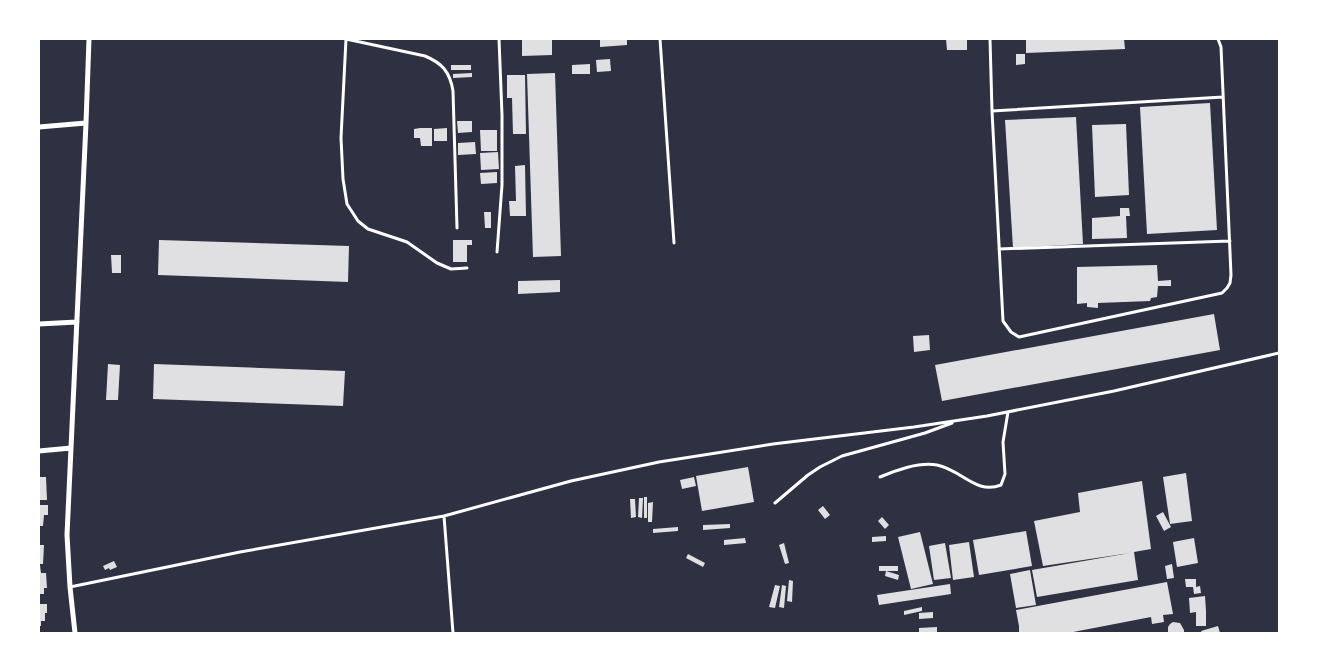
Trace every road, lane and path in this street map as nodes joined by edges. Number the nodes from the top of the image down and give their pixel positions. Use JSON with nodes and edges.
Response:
{"nodes":[{"id":1,"x":88,"y":39,"type":"edge"},
{"id":2,"x":346,"y":39,"type":"edge"},
{"id":3,"x":499,"y":39,"type":"edge"},
{"id":4,"x":660,"y":39,"type":"edge"},
{"id":5,"x":990,"y":39,"type":"edge"},
{"id":6,"x":1218,"y":39,"type":"edge"},
{"id":7,"x":1223,"y":98,"type":"junction"},
{"id":8,"x":992,"y":111,"type":"junction"},
{"id":9,"x":86,"y":123,"type":"junction"},
{"id":10,"x":39,"y":127,"type":"edge"},
{"id":11,"x":457,"y":228,"type":"dead end"},
{"id":12,"x":1230,"y":241,"type":"junction"},
{"id":13,"x":674,"y":243,"type":"dead end"},
{"id":14,"x":999,"y":249,"type":"junction"},
{"id":15,"x":497,"y":252,"type":"dead end"},
{"id":16,"x":467,"y":268,"type":"dead end"},
{"id":17,"x":77,"y":322,"type":"junction"},
{"id":18,"x":39,"y":324,"type":"edge"},
{"id":19,"x":1279,"y":353,"type":"edge"},
{"id":20,"x":1008,"y":412,"type":"junction"},
{"id":21,"x":957,"y":420,"type":"junction"},
{"id":22,"x":71,"y":448,"type":"junction"},
{"id":23,"x":39,"y":451,"type":"edge"},
{"id":24,"x":880,"y":477,"type":"dead end"},
{"id":25,"x":775,"y":503,"type":"dead end"},
{"id":26,"x":444,"y":516,"type":"junction"},
{"id":27,"x":70,"y":587,"type":"junction"},
{"id":28,"x":75,"y":633,"type":"edge"},
{"id":29,"x":453,"y":633,"type":"edge"}],
"edges":[{"from":1,"to":9,"type":"street"},
{"from":2,"to":11,"type":"lane"},
{"from":2,"to":16,"type":"lane"},
{"from":3,"to":15,"type":"lane"},
{"from":4,"to":13,"type":"lane"},
{"from":5,"to":8,"type":"lane"},
{"from":6,"to":7,"type":"lane"},
{"from":7,"to":8,"type":"lane"},
{"from":7,"to":12,"type":"lane"},
{"from":8,"to":14,"type":"lane"},
{"from":9,"to":10,"type":"street"},
{"from":9,"to":17,"type":"street"},
{"from":12,"to":14,"type":"lane"},
{"from":12,"to":14,"type":"lane"},
{"from":17,"to":18,"type":"street"},
{"from":17,"to":22,"type":"street"},
{"from":19,"to":20,"type":"lane"},
{"from":20,"to":21,"type":"lane"},
{"from":20,"to":24,"type":"lane"},
{"from":21,"to":25,"type":"lane"},
{"from":21,"to":26,"type":"lane"},
{"from":22,"to":23,"type":"street"},
{"from":22,"to":27,"type":"street"},
{"from":26,"to":27,"type":"lane"},
{"from":26,"to":29,"type":"lane"},
{"from":27,"to":28,"type":"street"}]}
